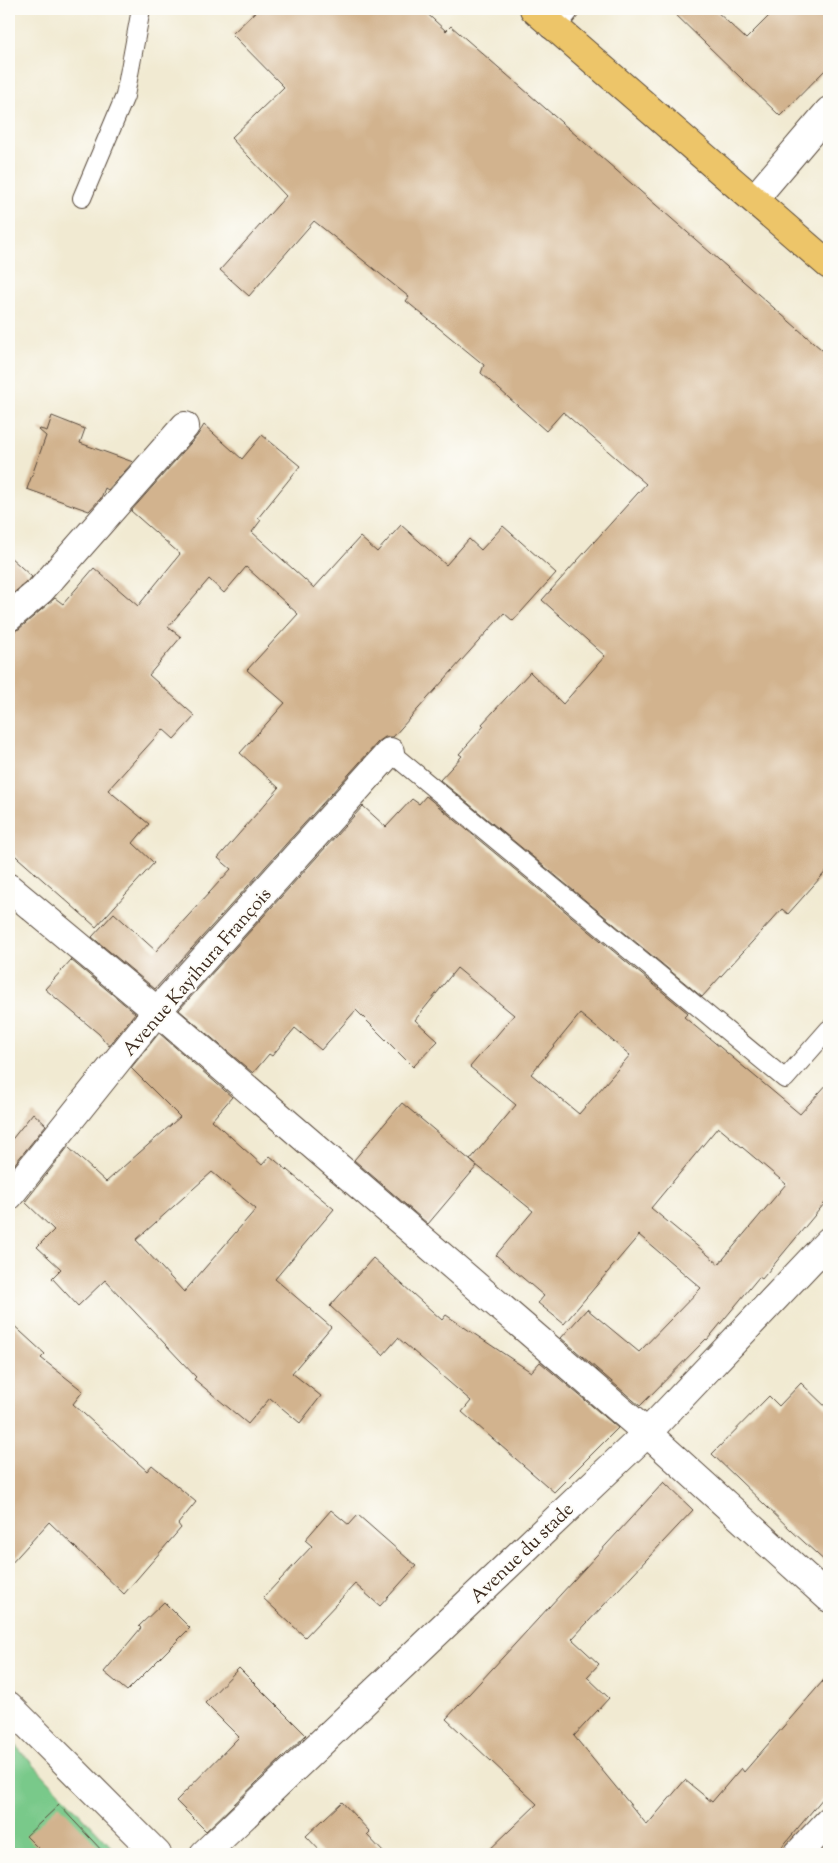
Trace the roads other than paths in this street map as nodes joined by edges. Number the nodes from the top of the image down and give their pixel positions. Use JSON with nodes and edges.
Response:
{"nodes":[{"id":1,"x":141,"y":9,"type":"edge"},
{"id":2,"x":550,"y":14,"type":"edge"},
{"id":3,"x":829,"y":111,"type":"edge"},
{"id":4,"x":82,"y":198,"type":"dead end"},
{"id":5,"x":754,"y":198,"type":"junction"},
{"id":6,"x":829,"y":265,"type":"edge"},
{"id":7,"x":185,"y":426,"type":"dead end"},
{"id":8,"x":9,"y":618,"type":"edge"},
{"id":9,"x":390,"y":752,"type":"joint"},
{"id":10,"x":9,"y":888,"type":"edge"},
{"id":11,"x":157,"y":1011,"type":"junction"},
{"id":12,"x":829,"y":1029,"type":"edge"},
{"id":13,"x":9,"y":1196,"type":"edge"},
{"id":14,"x":829,"y":1242,"type":"edge"},
{"id":15,"x":647,"y":1433,"type":"junction"},
{"id":16,"x":829,"y":1598,"type":"edge"},
{"id":17,"x":9,"y":1706,"type":"edge"},
{"id":18,"x":829,"y":1821,"type":"edge"},
{"id":19,"x":156,"y":1854,"type":"edge"},
{"id":20,"x":204,"y":1854,"type":"edge"},
{"id":21,"x":798,"y":1854,"type":"edge"}],
"edges":[{"from":1,"to":4,"type":"lane"},
{"from":2,"to":5,"type":"highway"},
{"from":3,"to":5,"type":"street"},
{"from":5,"to":6,"type":"highway"},
{"from":7,"to":8,"type":"street"},
{"from":9,"to":11,"type":"street","name":"Avenue Kayihura François"},
{"from":9,"to":12,"type":"lane"},
{"from":10,"to":11,"type":"street"},
{"from":11,"to":13,"type":"street","name":"Avenue Kayihura François"},
{"from":11,"to":15,"type":"street"},
{"from":14,"to":15,"type":"street","name":"Avenue du stade"},
{"from":15,"to":16,"type":"street"},
{"from":15,"to":20,"type":"street","name":"Avenue du stade"},
{"from":17,"to":19,"type":"street"},
{"from":18,"to":21,"type":"street"}]}
